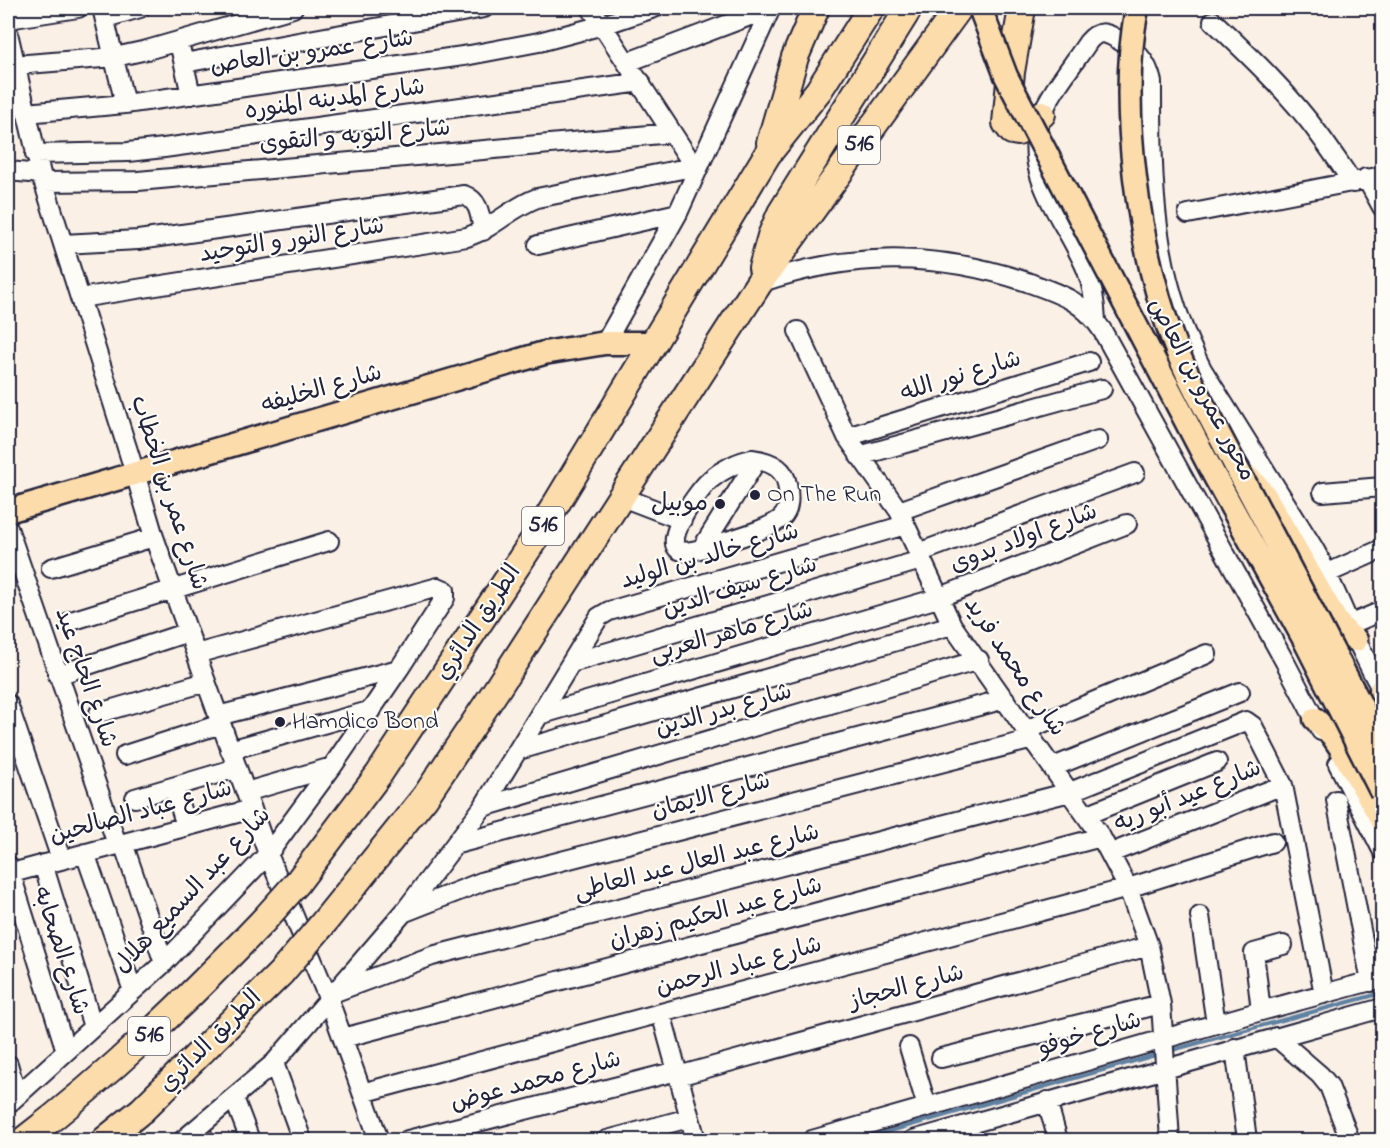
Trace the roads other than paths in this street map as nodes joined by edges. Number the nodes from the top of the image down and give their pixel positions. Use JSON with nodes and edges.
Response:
{"nodes":[{"id":1,"x":78,"y":8,"type":"edge"},
{"id":2,"x":140,"y":8,"type":"edge"},
{"id":3,"x":293,"y":8,"type":"edge"},
{"id":4,"x":484,"y":8,"type":"edge"},
{"id":5,"x":591,"y":8,"type":"edge"},
{"id":6,"x":654,"y":8,"type":"edge"},
{"id":7,"x":771,"y":8,"type":"edge"},
{"id":8,"x":816,"y":8,"type":"edge"},
{"id":9,"x":871,"y":8,"type":"edge"},
{"id":10,"x":909,"y":8,"type":"edge"},
{"id":11,"x":959,"y":8,"type":"edge"},
{"id":12,"x":980,"y":8,"type":"edge"},
{"id":13,"x":1022,"y":8,"type":"edge"},
{"id":14,"x":1137,"y":8,"type":"edge"},
{"id":15,"x":104,"y":13,"type":"edge"},
{"id":16,"x":8,"y":19,"type":"edge"},
{"id":17,"x":1213,"y":21,"type":"dead end"},
{"id":18,"x":603,"y":25,"type":"junction"},
{"id":19,"x":8,"y":33,"type":"edge"},
{"id":20,"x":179,"y":41,"type":"junction"},
{"id":21,"x":115,"y":57,"type":"junction"},
{"id":22,"x":628,"y":62,"type":"junction"},
{"id":23,"x":184,"y":63,"type":"junction"},
{"id":24,"x":15,"y":64,"type":"junction"},
{"id":25,"x":641,"y":82,"type":"junction"},
{"id":26,"x":191,"y":95,"type":"junction"},
{"id":27,"x":125,"y":104,"type":"junction"},
{"id":28,"x":26,"y":113,"type":"junction"},
{"id":29,"x":1042,"y":114,"type":"junction"},
{"id":30,"x":672,"y":133,"type":"junction"},
{"id":31,"x":35,"y":154,"type":"junction"},
{"id":32,"x":767,"y":155,"type":"junction"},
{"id":33,"x":694,"y":169,"type":"junction"},
{"id":34,"x":8,"y":171,"type":"edge"},
{"id":35,"x":42,"y":178,"type":"junction"},
{"id":36,"x":1367,"y":179,"type":"edge"},
{"id":37,"x":1383,"y":207,"type":"edge"},
{"id":38,"x":678,"y":213,"type":"junction"},
{"id":39,"x":1188,"y":214,"type":"dead end"},
{"id":40,"x":483,"y":231,"type":"junction"},
{"id":41,"x":63,"y":244,"type":"junction"},
{"id":42,"x":538,"y":245,"type":"dead end"},
{"id":43,"x":759,"y":283,"type":"junction"},
{"id":44,"x":80,"y":298,"type":"junction"},
{"id":45,"x":1096,"y":320,"type":"junction"},
{"id":46,"x":798,"y":330,"type":"dead end"},
{"id":47,"x":605,"y":343,"type":"junction"},
{"id":48,"x":655,"y":343,"type":"junction"},
{"id":49,"x":1089,"y":362,"type":"dead end"},
{"id":50,"x":1102,"y":389,"type":"dead end"},
{"id":51,"x":847,"y":438,"type":"junction"},
{"id":52,"x":1098,"y":440,"type":"dead end"},
{"id":53,"x":859,"y":456,"type":"junction"},
{"id":54,"x":757,"y":460,"type":"junction"},
{"id":55,"x":1237,"y":468,"type":"junction"},
{"id":56,"x":135,"y":473,"type":"junction"},
{"id":57,"x":1135,"y":473,"type":"dead end"},
{"id":58,"x":1383,"y":487,"type":"edge"},
{"id":59,"x":1323,"y":492,"type":"dead end"},
{"id":60,"x":622,"y":496,"type":"junction"},
{"id":61,"x":8,"y":511,"type":"edge"},
{"id":62,"x":902,"y":518,"type":"junction"},
{"id":63,"x":682,"y":520,"type":"junction"},
{"id":64,"x":1127,"y":525,"type":"dead end"},
{"id":65,"x":8,"y":528,"type":"edge"},
{"id":66,"x":154,"y":537,"type":"junction"},
{"id":67,"x":329,"y":541,"type":"dead end"},
{"id":68,"x":702,"y":548,"type":"junction"},
{"id":69,"x":1383,"y":549,"type":"edge"},
{"id":70,"x":920,"y":556,"type":"junction"},
{"id":71,"x":51,"y":568,"type":"dead end"},
{"id":72,"x":1328,"y":573,"type":"junction"},
{"id":73,"x":172,"y":589,"type":"junction"},
{"id":74,"x":938,"y":598,"type":"junction"},
{"id":75,"x":1383,"y":611,"type":"edge"},
{"id":76,"x":70,"y":621,"type":"dead end"},
{"id":77,"x":952,"y":625,"type":"junction"},
{"id":78,"x":188,"y":632,"type":"junction"},
{"id":79,"x":1353,"y":632,"type":"junction"},
{"id":80,"x":196,"y":654,"type":"junction"},
{"id":81,"x":1208,"y":654,"type":"dead end"},
{"id":82,"x":979,"y":660,"type":"junction"},
{"id":83,"x":571,"y":663,"type":"junction"},
{"id":84,"x":399,"y":669,"type":"junction"},
{"id":85,"x":58,"y":675,"type":"junction"},
{"id":86,"x":206,"y":682,"type":"junction"},
{"id":87,"x":1240,"y":692,"type":"dead end"},
{"id":88,"x":1382,"y":693,"type":"edge"},
{"id":89,"x":1005,"y":699,"type":"junction"},
{"id":90,"x":8,"y":704,"type":"edge"},
{"id":91,"x":369,"y":711,"type":"junction"},
{"id":92,"x":99,"y":712,"type":"dead end"},
{"id":93,"x":539,"y":715,"type":"junction"},
{"id":94,"x":1315,"y":719,"type":"junction"},
{"id":95,"x":220,"y":720,"type":"junction"},
{"id":96,"x":1030,"y":734,"type":"junction"},
{"id":97,"x":1383,"y":747,"type":"edge"},
{"id":98,"x":230,"y":750,"type":"junction"},
{"id":99,"x":519,"y":750,"type":"junction"},
{"id":100,"x":125,"y":755,"type":"dead end"},
{"id":101,"x":1217,"y":762,"type":"dead end"},
{"id":102,"x":332,"y":767,"type":"junction"},
{"id":103,"x":1053,"y":767,"type":"junction"},
{"id":104,"x":237,"y":768,"type":"junction"},
{"id":105,"x":1282,"y":785,"type":"junction"},
{"id":106,"x":174,"y":787,"type":"junction"},
{"id":107,"x":1070,"y":792,"type":"junction"},
{"id":108,"x":1383,"y":793,"type":"edge"},
{"id":109,"x":135,"y":798,"type":"dead end"},
{"id":110,"x":249,"y":800,"type":"junction"},
{"id":111,"x":1336,"y":800,"type":"dead end"},
{"id":112,"x":483,"y":807,"type":"junction"},
{"id":113,"x":1086,"y":814,"type":"junction"},
{"id":114,"x":1383,"y":820,"type":"edge"},
{"id":115,"x":186,"y":826,"type":"junction"},
{"id":116,"x":1101,"y":837,"type":"junction"},
{"id":117,"x":1273,"y":842,"type":"dead end"},
{"id":118,"x":120,"y":844,"type":"junction"},
{"id":119,"x":457,"y":844,"type":"junction"},
{"id":120,"x":1383,"y":850,"type":"edge"},
{"id":121,"x":85,"y":853,"type":"junction"},
{"id":122,"x":1111,"y":853,"type":"junction"},
{"id":123,"x":268,"y":854,"type":"junction"},
{"id":124,"x":52,"y":862,"type":"junction"},
{"id":125,"x":8,"y":870,"type":"edge"},
{"id":126,"x":1128,"y":888,"type":"junction"},
{"id":127,"x":404,"y":912,"type":"junction"},
{"id":128,"x":1200,"y":916,"type":"dead end"},
{"id":129,"x":1282,"y":945,"type":"dead end"},
{"id":130,"x":1149,"y":946,"type":"junction"},
{"id":131,"x":164,"y":963,"type":"junction"},
{"id":132,"x":1377,"y":980,"type":"edge"},
{"id":133,"x":133,"y":991,"type":"junction"},
{"id":134,"x":1324,"y":994,"type":"junction"},
{"id":135,"x":334,"y":995,"type":"junction"},
{"id":136,"x":1161,"y":1004,"type":"junction"},
{"id":137,"x":1383,"y":1008,"type":"edge"},
{"id":138,"x":1260,"y":1011,"type":"junction"},
{"id":139,"x":661,"y":1013,"type":"junction"},
{"id":140,"x":1216,"y":1024,"type":"junction"},
{"id":141,"x":93,"y":1027,"type":"junction"},
{"id":142,"x":1276,"y":1037,"type":"junction"},
{"id":143,"x":343,"y":1038,"type":"junction"},
{"id":144,"x":1163,"y":1039,"type":"junction"},
{"id":145,"x":909,"y":1047,"type":"dead end"},
{"id":146,"x":1235,"y":1048,"type":"junction"},
{"id":147,"x":66,"y":1051,"type":"junction"},
{"id":148,"x":941,"y":1058,"type":"dead end"},
{"id":149,"x":274,"y":1063,"type":"junction"},
{"id":150,"x":8,"y":1064,"type":"edge"},
{"id":151,"x":1165,"y":1068,"type":"junction"},
{"id":152,"x":677,"y":1074,"type":"junction"},
{"id":153,"x":362,"y":1093,"type":"junction"},
{"id":154,"x":234,"y":1098,"type":"junction"},
{"id":155,"x":12,"y":1100,"type":"edge"},
{"id":156,"x":1047,"y":1101,"type":"junction"},
{"id":157,"x":927,"y":1107,"type":"junction"},
{"id":158,"x":689,"y":1118,"type":"junction"},
{"id":159,"x":952,"y":1135,"type":"edge"},
{"id":160,"x":24,"y":1140,"type":"edge"},
{"id":161,"x":105,"y":1140,"type":"edge"},
{"id":162,"x":183,"y":1140,"type":"edge"},
{"id":163,"x":250,"y":1140,"type":"edge"},
{"id":164,"x":302,"y":1140,"type":"edge"},
{"id":165,"x":380,"y":1140,"type":"edge"},
{"id":166,"x":408,"y":1140,"type":"edge"},
{"id":167,"x":607,"y":1140,"type":"edge"},
{"id":168,"x":696,"y":1140,"type":"edge"},
{"id":169,"x":812,"y":1140,"type":"edge"},
{"id":170,"x":913,"y":1140,"type":"edge"},
{"id":171,"x":1058,"y":1140,"type":"edge"},
{"id":172,"x":1170,"y":1140,"type":"edge"},
{"id":173,"x":1247,"y":1140,"type":"edge"},
{"id":174,"x":1350,"y":1140,"type":"edge"}],
"edges":[{"from":1,"to":16,"type":"street"},
{"from":2,"to":15,"type":"street"},
{"from":3,"to":20,"type":"street"},
{"from":4,"to":23,"type":"street"},
{"from":5,"to":18,"type":"street"},
{"from":6,"to":18,"type":"street","name":"شارع عمرو بن العاص"},
{"from":7,"to":22,"type":"street"},
{"from":7,"to":33,"type":"street"},
{"from":8,"to":32,"type":"highway","name":"الطريق الدائري","number":"516"},
{"from":9,"to":32,"type":"highway","name":"الطريق الدائري","number":"516"},
{"from":10,"to":43,"type":"highway","name":"الطريق الدائري","number":"516"},
{"from":11,"to":43,"type":"highway","name":"الطريق الدائري","number":"516"},
{"from":12,"to":108,"type":"main road","name":"محور عمرو بن العاص","bridge":true},
{"from":13,"to":29,"type":"highway"},
{"from":14,"to":55,"type":"main road","name":"محور عمرو بن العاص","bridge":true},
{"from":15,"to":21,"type":"street"},
{"from":17,"to":36,"type":"street"},
{"from":18,"to":22,"type":"street"},
{"from":18,"to":26,"type":"street","name":"شارع عمرو بن العاص"},
{"from":19,"to":24,"type":"street","name":"شارع عمر بن الخطاب"},
{"from":20,"to":21,"type":"street"},
{"from":20,"to":23,"type":"street"},
{"from":21,"to":24,"type":"street"},
{"from":21,"to":27,"type":"street"},
{"from":22,"to":25,"type":"street"},
{"from":23,"to":26,"type":"street"},
{"from":24,"to":28,"type":"street","name":"شارع عمر بن الخطاب"},
{"from":25,"to":30,"type":"street"},
{"from":25,"to":31,"type":"street","name":"شارع المدينه المنوره"},
{"from":26,"to":27,"type":"street","name":"شارع عمرو بن العاص"},
{"from":27,"to":28,"type":"street","name":"شارع عمرو بن العاص"},
{"from":28,"to":31,"type":"street","name":"شارع عمر بن الخطاب"},
{"from":29,"to":45,"type":"street"},
{"from":29,"to":72,"type":"street"},
{"from":30,"to":33,"type":"street"},
{"from":30,"to":35,"type":"street","name":"شارع التوبه و التقوى"},
{"from":31,"to":35,"type":"street","name":"شارع عمر بن الخطاب"},
{"from":32,"to":48,"type":"highway","name":"الطريق الدائري","number":"516"},
{"from":33,"to":38,"type":"street"},
{"from":33,"to":40,"type":"street","name":"شارع النور و التوحيد"},
{"from":34,"to":35,"type":"street","name":"شارع التوبه و التقوى"},
{"from":35,"to":41,"type":"street","name":"شارع عمر بن الخطاب"},
{"from":36,"to":37,"type":"street"},
{"from":36,"to":39,"type":"street"},
{"from":38,"to":42,"type":"street"},
{"from":38,"to":47,"type":"street"},
{"from":40,"to":41,"type":"street"},
{"from":40,"to":44,"type":"street","name":"شارع النور و التوحيد"},
{"from":41,"to":44,"type":"street","name":"شارع عمر بن الخطاب"},
{"from":43,"to":45,"type":"street"},
{"from":43,"to":60,"type":"highway","name":"الطريق الدائري","number":"516"},
{"from":44,"to":56,"type":"street","name":"شارع عمر بن الخطاب"},
{"from":45,"to":94,"type":"street"},
{"from":46,"to":51,"type":"street","name":"شارع محمد فريد"},
{"from":47,"to":48,"type":"main road","name":"شارع الخليفه"},
{"from":47,"to":56,"type":"main road","name":"شارع الخليفه"},
{"from":48,"to":160,"type":"highway","name":"الطريق الدائري","number":"516","bridge":true},
{"from":49,"to":51,"type":"street","name":"شارع نور الله"},
{"from":50,"to":53,"type":"street"},
{"from":51,"to":53,"type":"street","name":"شارع محمد فريد"},
{"from":52,"to":62,"type":"street","name":"شارع خالد بن الوليد"},
{"from":53,"to":62,"type":"street","name":"شارع محمد فريد"},
{"from":54,"to":63,"type":"street"},
{"from":54,"to":68,"type":"street"},
{"from":54,"to":68,"type":"street"},
{"from":55,"to":79,"type":"main road"},
{"from":55,"to":97,"type":"main road","name":"محور عمرو بن العاص","bridge":true},
{"from":56,"to":61,"type":"main road","name":"شارع الخليفه"},
{"from":56,"to":66,"type":"street","name":"شارع عمر بن الخطاب"},
{"from":57,"to":70,"type":"street","name":"شارع سيف الدين"},
{"from":58,"to":59,"type":"street"},
{"from":60,"to":63,"type":"street"},
{"from":60,"to":161,"type":"highway","name":"الطريق الدائري","number":"516","bridge":true},
{"from":62,"to":70,"type":"street","name":"شارع محمد فريد"},
{"from":62,"to":83,"type":"street","name":"شارع خالد بن الوليد"},
{"from":63,"to":68,"type":"street"},
{"from":64,"to":74,"type":"street","name":"شارع اولاد بدوى"},
{"from":65,"to":85,"type":"street","name":"شارع الحاج عيد"},
{"from":66,"to":71,"type":"street"},
{"from":66,"to":73,"type":"street","name":"شارع عمر بن الخطاب"},
{"from":67,"to":73,"type":"street"},
{"from":69,"to":72,"type":"street"},
{"from":70,"to":74,"type":"street","name":"شارع محمد فريد"},
{"from":70,"to":83,"type":"street","name":"شارع سيف الدين"},
{"from":72,"to":79,"type":"street"},
{"from":73,"to":76,"type":"street"},
{"from":73,"to":78,"type":"street","name":"شارع عمر بن الخطاب"},
{"from":74,"to":77,"type":"street","name":"شارع محمد فريد"},
{"from":74,"to":93,"type":"street","name":"شارع ماهر العربى"},
{"from":75,"to":79,"type":"street"},
{"from":77,"to":82,"type":"street","name":"شارع محمد فريد"},
{"from":77,"to":99,"type":"street"},
{"from":78,"to":80,"type":"street","name":"شارع عمر بن الخطاب"},
{"from":78,"to":85,"type":"street"},
{"from":79,"to":88,"type":"street"},
{"from":80,"to":84,"type":"street","name":"شارع عبد السميع هلال"},
{"from":80,"to":86,"type":"street","name":"شارع عمر بن الخطاب"},
{"from":81,"to":96,"type":"street","name":"شارع الايمان"},
{"from":82,"to":89,"type":"street","name":"شارع محمد فريد"},
{"from":82,"to":112,"type":"street","name":"شارع بدر الدين"},
{"from":83,"to":93,"type":"street"},
{"from":84,"to":91,"type":"street","name":"شارع عبد السميع هلال"},
{"from":84,"to":95,"type":"street"},
{"from":85,"to":118,"type":"street","name":"شارع الحاج عيد"},
{"from":86,"to":92,"type":"street"},
{"from":86,"to":95,"type":"street","name":"شارع عمر بن الخطاب"},
{"from":87,"to":103,"type":"street"},
{"from":89,"to":96,"type":"street","name":"شارع محمد فريد"},
{"from":89,"to":119,"type":"street"},
{"from":90,"to":124,"type":"street"},
{"from":91,"to":98,"type":"street"},
{"from":91,"to":102,"type":"street","name":"شارع عبد السميع هلال"},
{"from":93,"to":99,"type":"street"},
{"from":94,"to":114,"type":"main road"},
{"from":94,"to":120,"type":"street"},
{"from":95,"to":98,"type":"street","name":"شارع عمر بن الخطاب"},
{"from":95,"to":100,"type":"street"},
{"from":96,"to":103,"type":"street","name":"شارع محمد فريد"},
{"from":96,"to":127,"type":"street","name":"شارع الايمان"},
{"from":98,"to":104,"type":"street","name":"شارع عمر بن الخطاب"},
{"from":99,"to":112,"type":"street"},
{"from":101,"to":113,"type":"street"},
{"from":102,"to":110,"type":"street"},
{"from":102,"to":123,"type":"street","name":"شارع عبد السميع هلال"},
{"from":103,"to":107,"type":"street","name":"شارع محمد فريد"},
{"from":104,"to":106,"type":"street"},
{"from":104,"to":110,"type":"street","name":"شارع عمر بن الخطاب"},
{"from":105,"to":107,"type":"street","name":"شارع عبد العال عبد العاطى"},
{"from":105,"to":122,"type":"street","name":"شارع عيد أبو ريه"},
{"from":105,"to":134,"type":"street"},
{"from":106,"to":109,"type":"street"},
{"from":106,"to":115,"type":"street"},
{"from":107,"to":113,"type":"street","name":"شارع محمد فريد"},
{"from":107,"to":135,"type":"street","name":"شارع عبد العال عبد العاطى"},
{"from":110,"to":115,"type":"street","name":"شارع عباد الصالحين"},
{"from":110,"to":123,"type":"street","name":"شارع عمر بن الخطاب"},
{"from":111,"to":132,"type":"street"},
{"from":112,"to":119,"type":"street"},
{"from":113,"to":116,"type":"street","name":"شارع محمد فريد"},
{"from":115,"to":118,"type":"street","name":"شارع عباد الصالحين"},
{"from":116,"to":122,"type":"street","name":"شارع محمد فريد"},
{"from":116,"to":143,"type":"street","name":"شارع عبد الحكيم زهران"},
{"from":117,"to":126,"type":"street","name":"شارع عباد الرحمن"},
{"from":118,"to":121,"type":"street","name":"شارع عباد الصالحين"},
{"from":118,"to":131,"type":"street","name":"شارع الحاج عيد"},
{"from":119,"to":127,"type":"street"},
{"from":121,"to":124,"type":"street","name":"شارع عباد الصالحين"},
{"from":121,"to":133,"type":"street"},
{"from":122,"to":126,"type":"street","name":"شارع محمد فريد"},
{"from":123,"to":131,"type":"street","name":"شارع عبد السميع هلال"},
{"from":123,"to":135,"type":"street","name":"شارع عمر بن الخطاب"},
{"from":124,"to":125,"type":"street","name":"شارع عباد الصالحين"},
{"from":124,"to":141,"type":"street"},
{"from":125,"to":147,"type":"street","name":"شارع الصحابه"},
{"from":126,"to":130,"type":"street","name":"شارع محمد فريد"},
{"from":126,"to":139,"type":"street","name":"شارع عباد الرحمن"},
{"from":127,"to":135,"type":"street"},
{"from":128,"to":140,"type":"street"},
{"from":129,"to":138,"type":"street"},
{"from":130,"to":136,"type":"street","name":"شارع محمد فريد"},
{"from":130,"to":152,"type":"street","name":"شارع الحجاز"},
{"from":131,"to":133,"type":"street","name":"شارع عبد السميع هلال"},
{"from":132,"to":134,"type":"street","name":"شارع خوفو"},
{"from":133,"to":141,"type":"street","name":"شارع عبد السميع هلال"},
{"from":134,"to":138,"type":"street","name":"شارع خوفو"},
{"from":135,"to":143,"type":"street","name":"شارع عمر بن الخطاب"},
{"from":135,"to":149,"type":"street"},
{"from":136,"to":144,"type":"street","name":"شارع محمد فريد"},
{"from":136,"to":148,"type":"street"},
{"from":137,"to":142,"type":"street"},
{"from":138,"to":140,"type":"street","name":"شارع خوفو"},
{"from":139,"to":152,"type":"street"},
{"from":139,"to":153,"type":"street","name":"شارع عباد الرحمن"},
{"from":140,"to":144,"type":"street","name":"شارع خوفو"},
{"from":141,"to":147,"type":"street","name":"شارع عبد السميع هلال"},
{"from":142,"to":146,"type":"street"},
{"from":142,"to":174,"type":"street"},
{"from":143,"to":153,"type":"street","name":"شارع عمر بن الخطاب"},
{"from":144,"to":151,"type":"street","name":"شارع محمد فريد"},
{"from":144,"to":157,"type":"street","name":"شارع خوفو"},
{"from":145,"to":157,"type":"street"},
{"from":146,"to":151,"type":"street"},
{"from":146,"to":173,"type":"street"},
{"from":147,"to":155,"type":"street","name":"شارع عبد السميع هلال"},
{"from":149,"to":154,"type":"street"},
{"from":149,"to":164,"type":"street"},
{"from":150,"to":155,"type":"street"},
{"from":151,"to":156,"type":"street"},
{"from":151,"to":172,"type":"street","name":"شارع محمد فريد"},
{"from":152,"to":158,"type":"street"},
{"from":152,"to":166,"type":"street","name":"شارع محمد عوض"},
{"from":153,"to":165,"type":"street","name":"شارع عمر بن الخطاب"},
{"from":154,"to":162,"type":"street"},
{"from":154,"to":163,"type":"street"},
{"from":156,"to":159,"type":"street"},
{"from":156,"to":171,"type":"street"},
{"from":157,"to":169,"type":"street","name":"شارع خوفو"},
{"from":158,"to":167,"type":"street"},
{"from":158,"to":168,"type":"street"},
{"from":159,"to":170,"type":"street"}]}
